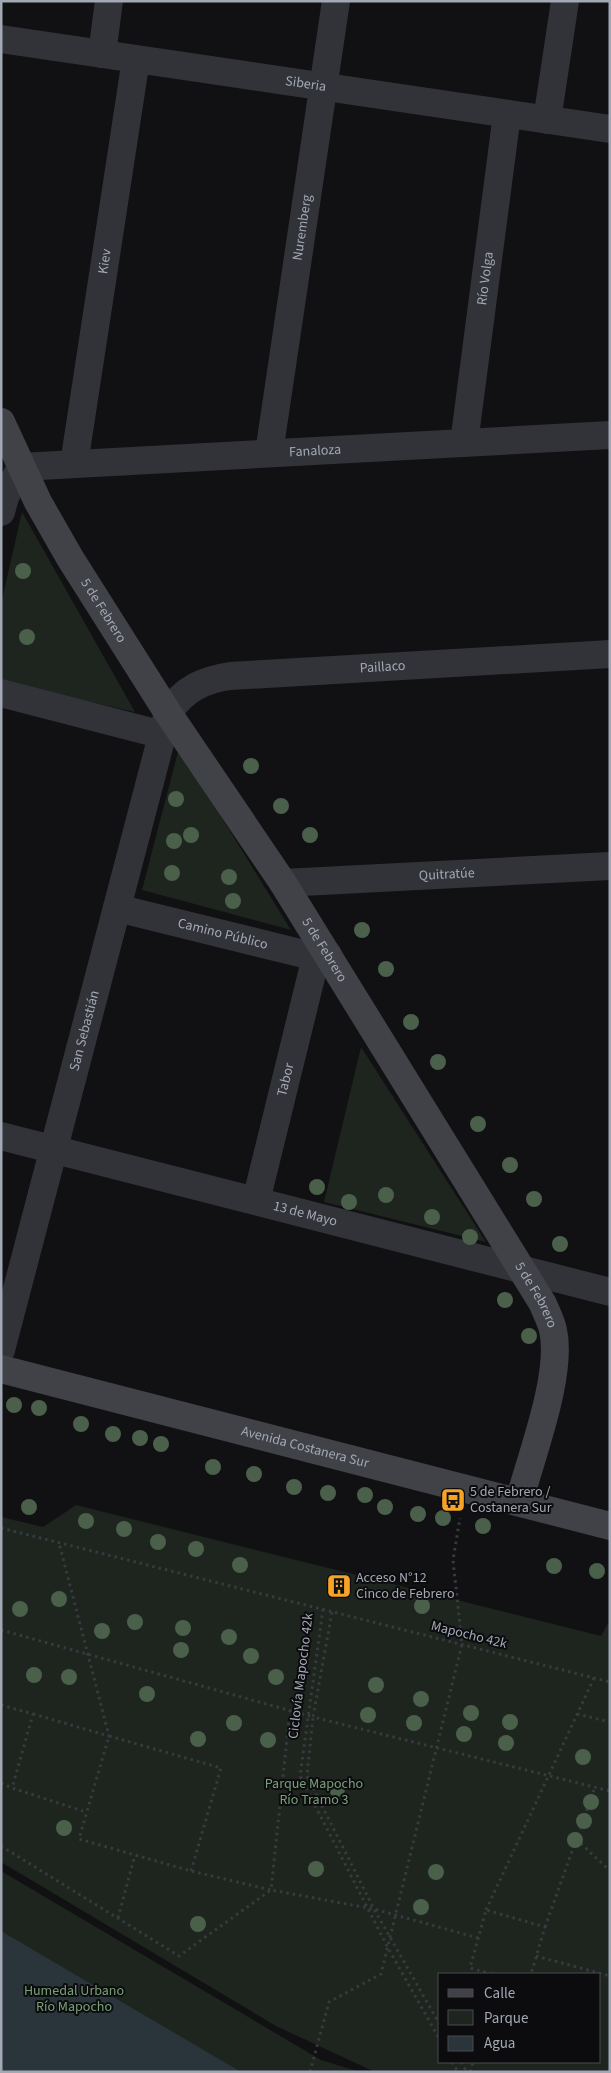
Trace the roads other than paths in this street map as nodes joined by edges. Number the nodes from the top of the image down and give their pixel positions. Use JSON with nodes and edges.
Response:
{"nodes":[{"id":1,"x":109,"y":1,"type":"edge"},
{"id":2,"x":336,"y":1,"type":"edge"},
{"id":3,"x":565,"y":1,"type":"edge"},
{"id":4,"x":1,"y":39,"type":"edge"},
{"id":5,"x":102,"y":54,"type":"junction"},
{"id":6,"x":136,"y":59,"type":"junction"},
{"id":7,"x":323,"y":87,"type":"junction"},
{"id":8,"x":507,"y":114,"type":"junction"},
{"id":9,"x":547,"y":120,"type":"junction"},
{"id":10,"x":610,"y":129,"type":"edge"},
{"id":11,"x":3,"y":430,"type":"edge"},
{"id":12,"x":610,"y":435,"type":"edge"},
{"id":13,"x":464,"y":443,"type":"junction"},
{"id":14,"x":269,"y":453,"type":"junction"},
{"id":15,"x":74,"y":464,"type":"junction"},
{"id":16,"x":21,"y":467,"type":"junction"},
{"id":17,"x":1,"y":512,"type":"edge"},
{"id":18,"x":610,"y":654,"type":"edge"},
{"id":19,"x":1,"y":693,"type":"edge"},
{"id":20,"x":166,"y":724,"type":"junction"},
{"id":21,"x":610,"y":866,"type":"edge"},
{"id":22,"x":283,"y":883,"type":"junction"},
{"id":23,"x":117,"y":908,"type":"junction"},
{"id":24,"x":322,"y":956,"type":"junction"},
{"id":25,"x":1,"y":1136,"type":"edge"},
{"id":26,"x":54,"y":1150,"type":"junction"},
{"id":27,"x":256,"y":1201,"type":"junction"},
{"id":28,"x":523,"y":1270,"type":"junction"},
{"id":29,"x":610,"y":1292,"type":"edge"},
{"id":30,"x":1,"y":1350,"type":"edge"},
{"id":31,"x":1,"y":1369,"type":"edge"},
{"id":32,"x":518,"y":1502,"type":"junction"},
{"id":33,"x":610,"y":1526,"type":"edge"}],
"edges":[{"from":1,"to":5,"type":"street"},
{"from":2,"to":7,"type":"street","name":"Nuremberg"},
{"from":3,"to":9,"type":"street"},
{"from":4,"to":5,"type":"street","name":"Siberia"},
{"from":5,"to":6,"type":"street","name":"Siberia"},
{"from":6,"to":7,"type":"street","name":"Siberia"},
{"from":6,"to":15,"type":"street","name":"Kiev"},
{"from":7,"to":8,"type":"street","name":"Siberia"},
{"from":7,"to":14,"type":"street","name":"Nuremberg"},
{"from":8,"to":9,"type":"street","name":"Siberia"},
{"from":8,"to":13,"type":"street","name":"Río Volga"},
{"from":9,"to":10,"type":"street","name":"Siberia"},
{"from":11,"to":16,"type":"street","name":"5 de Febrero"},
{"from":12,"to":13,"type":"street","name":"Fanaloza"},
{"from":13,"to":14,"type":"street","name":"Fanaloza"},
{"from":14,"to":15,"type":"street","name":"Fanaloza"},
{"from":15,"to":16,"type":"street","name":"Fanaloza"},
{"from":16,"to":17,"type":"street"},
{"from":16,"to":20,"type":"street","name":"5 de Febrero"},
{"from":18,"to":20,"type":"street","name":"Paillaco"},
{"from":19,"to":20,"type":"street"},
{"from":20,"to":22,"type":"street","name":"5 de Febrero"},
{"from":20,"to":23,"type":"street","name":"San Sebastián"},
{"from":21,"to":22,"type":"street","name":"Quitratúe"},
{"from":22,"to":24,"type":"street","name":"5 de Febrero"},
{"from":23,"to":24,"type":"street","name":"Camino Público"},
{"from":23,"to":26,"type":"street","name":"San Sebastián"},
{"from":24,"to":27,"type":"street","name":"Tabor"},
{"from":24,"to":28,"type":"street","name":"5 de Febrero"},
{"from":25,"to":26,"type":"street","name":"13 de Mayo"},
{"from":26,"to":27,"type":"street","name":"13 de Mayo"},
{"from":26,"to":30,"type":"street","name":"San Sebastián"},
{"from":27,"to":28,"type":"street","name":"13 de Mayo"},
{"from":28,"to":29,"type":"street","name":"13 de Mayo"},
{"from":28,"to":32,"type":"street","name":"5 de Febrero"},
{"from":31,"to":32,"type":"street","name":"Avenida Costanera Sur"},
{"from":32,"to":33,"type":"street","name":"Avenida Costanera Sur"}]}
